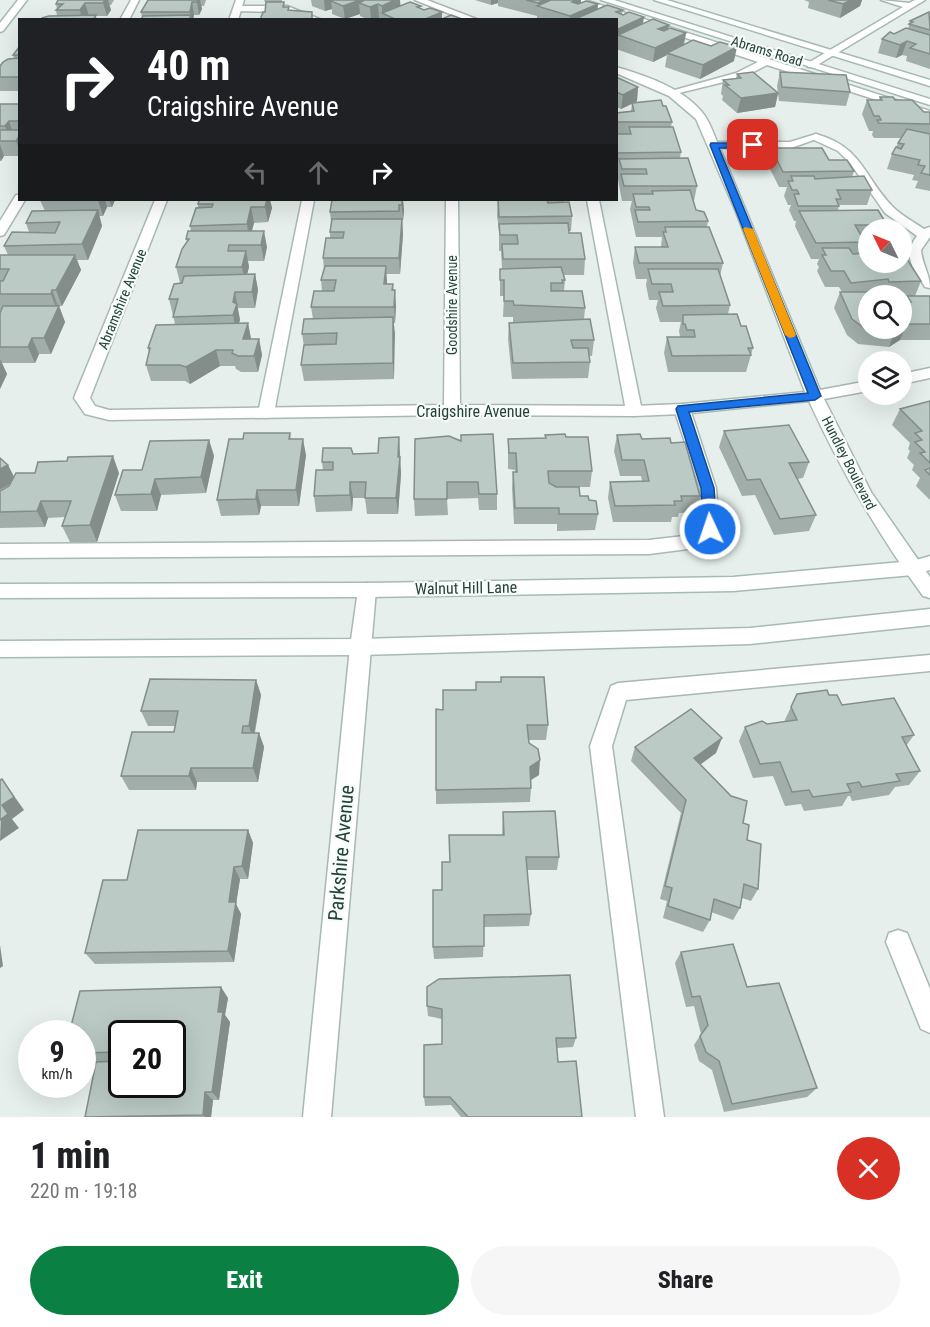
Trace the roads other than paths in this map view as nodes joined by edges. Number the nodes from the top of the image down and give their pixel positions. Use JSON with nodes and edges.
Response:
{"nodes":[{"id":1,"x":23,"y":0,"type":"edge"},
{"id":2,"x":135,"y":0,"type":"edge"},
{"id":3,"x":419,"y":0,"type":"edge"},
{"id":4,"x":576,"y":0,"type":"edge"},
{"id":5,"x":605,"y":0,"type":"edge"},
{"id":6,"x":658,"y":0,"type":"edge"},
{"id":7,"x":885,"y":0,"type":"edge"},
{"id":8,"x":921,"y":0,"type":"edge"},
{"id":9,"x":238,"y":5,"type":"edge"},
{"id":10,"x":907,"y":8,"type":"junction"},
{"id":11,"x":921,"y":14,"type":"edge"},
{"id":12,"x":124,"y":18,"type":"edge"},
{"id":13,"x":312,"y":18,"type":"edge"},
{"id":14,"x":469,"y":18,"type":"edge"},
{"id":15,"x":3,"y":20,"type":"edge"},
{"id":16,"x":0,"y":29,"type":"edge"},
{"id":17,"x":831,"y":52,"type":"junction"},
{"id":18,"x":766,"y":61,"type":"junction"},
{"id":19,"x":811,"y":65,"type":"junction"},
{"id":20,"x":618,"y":71,"type":"edge"},
{"id":21,"x":930,"y":83,"type":"edge"},
{"id":22,"x":675,"y":93,"type":"junction"},
{"id":23,"x":930,"y":102,"type":"edge"},
{"id":24,"x":930,"y":114,"type":"edge"},
{"id":25,"x":714,"y":145,"type":"junction"},
{"id":26,"x":18,"y":201,"type":"edge"},
{"id":27,"x":161,"y":201,"type":"edge"},
{"id":28,"x":308,"y":201,"type":"edge"},
{"id":29,"x":452,"y":201,"type":"edge"},
{"id":30,"x":593,"y":201,"type":"edge"},
{"id":31,"x":0,"y":232,"type":"edge"},
{"id":32,"x":927,"y":233,"type":"edge"},
{"id":33,"x":930,"y":284,"type":"edge"},
{"id":34,"x":930,"y":373,"type":"edge"},
{"id":35,"x":912,"y":377,"type":"edge"},
{"id":36,"x":858,"y":388,"type":"edge"},
{"id":37,"x":815,"y":396,"type":"junction"},
{"id":38,"x":82,"y":398,"type":"joint"},
{"id":39,"x":682,"y":409,"type":"junction"},
{"id":40,"x":452,"y":410,"type":"junction"},
{"id":41,"x":634,"y":411,"type":"junction"},
{"id":42,"x":266,"y":413,"type":"junction"},
{"id":43,"x":0,"y":551,"type":"edge"},
{"id":44,"x":921,"y":566,"type":"edge"},
{"id":45,"x":367,"y":590,"type":"junction"},
{"id":46,"x":0,"y":591,"type":"edge"},
{"id":47,"x":930,"y":591,"type":"edge"},
{"id":48,"x":930,"y":617,"type":"edge"},
{"id":49,"x":360,"y":647,"type":"junction"},
{"id":50,"x":0,"y":650,"type":"edge"},
{"id":51,"x":930,"y":663,"type":"edge"},
{"id":52,"x":898,"y":942,"type":"dead end"},
{"id":53,"x":930,"y":1020,"type":"edge"},
{"id":54,"x":317,"y":1117,"type":"edge"},
{"id":55,"x":650,"y":1117,"type":"edge"}],
"edges":[{"from":1,"to":15,"type":"street"},
{"from":2,"to":12,"type":"street"},
{"from":3,"to":14,"type":"street"},
{"from":4,"to":18,"type":"street"},
{"from":5,"to":19,"type":"street","name":"Abrams Road"},
{"from":6,"to":17,"type":"street","name":"Abrams Road"},
{"from":7,"to":10,"type":"street"},
{"from":8,"to":10,"type":"street"},
{"from":9,"to":13,"type":"street"},
{"from":10,"to":11,"type":"street"},
{"from":10,"to":17,"type":"street"},
{"from":15,"to":16,"type":"street"},
{"from":17,"to":19,"type":"street"},
{"from":17,"to":21,"type":"street","name":"Abrams Road"},
{"from":18,"to":22,"type":"street"},
{"from":18,"to":24,"type":"street"},
{"from":19,"to":23,"type":"street","name":"Abrams Road"},
{"from":20,"to":22,"type":"street","name":"Hundley Boulevard"},
{"from":22,"to":25,"type":"street","name":"Hundley Boulevard"},
{"from":25,"to":32,"type":"street"},
{"from":25,"to":37,"type":"street","name":"Hundley Boulevard"},
{"from":26,"to":31,"type":"street"},
{"from":27,"to":38,"type":"street","name":"Abramshire Avenue"},
{"from":28,"to":42,"type":"street"},
{"from":29,"to":40,"type":"street","name":"Goodshire Avenue"},
{"from":30,"to":41,"type":"street"},
{"from":32,"to":33,"type":"street"},
{"from":34,"to":35,"type":"street"},
{"from":36,"to":37,"type":"street","name":"Craigshire Avenue"},
{"from":37,"to":39,"type":"street","name":"Craigshire Avenue"},
{"from":37,"to":44,"type":"street","name":"Hundley Boulevard"},
{"from":38,"to":42,"type":"street","name":"Craigshire Avenue"},
{"from":39,"to":41,"type":"street","name":"Craigshire Avenue"},
{"from":39,"to":43,"type":"street"},
{"from":40,"to":41,"type":"street","name":"Craigshire Avenue"},
{"from":40,"to":42,"type":"street","name":"Craigshire Avenue"},
{"from":44,"to":45,"type":"street","name":"Walnut Hill Lane"},
{"from":44,"to":47,"type":"street","name":"Hundley Boulevard"},
{"from":45,"to":46,"type":"street","name":"Walnut Hill Lane"},
{"from":45,"to":49,"type":"street","name":"Parkshire Avenue"},
{"from":48,"to":49,"type":"street"},
{"from":49,"to":50,"type":"street"},
{"from":49,"to":54,"type":"street","name":"Parkshire Avenue"},
{"from":51,"to":55,"type":"street"},
{"from":52,"to":53,"type":"street"}]}
